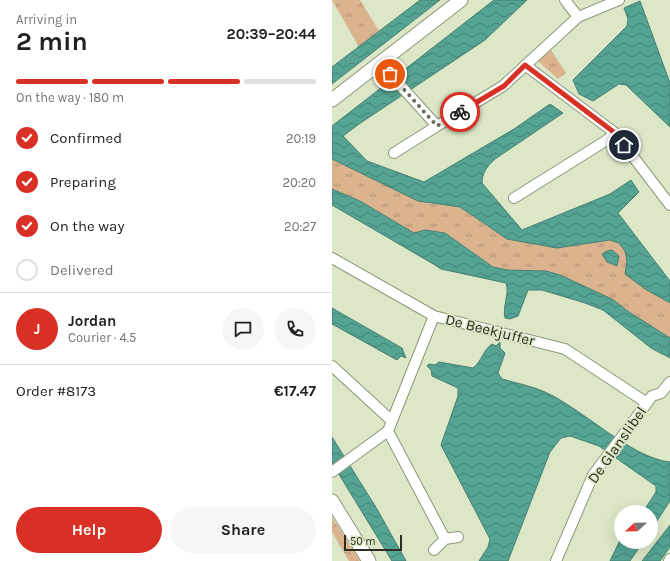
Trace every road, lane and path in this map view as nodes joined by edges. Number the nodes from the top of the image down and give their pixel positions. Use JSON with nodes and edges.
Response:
{"nodes":[{"id":1,"x":461,"y":0,"type":"edge"},
{"id":2,"x":565,"y":0,"type":"edge"},
{"id":3,"x":619,"y":0,"type":"edge"},
{"id":4,"x":578,"y":17,"type":"junction"},
{"id":5,"x":380,"y":63,"type":"junction"},
{"id":6,"x":525,"y":65,"type":"junction"},
{"id":7,"x":332,"y":100,"type":"edge"},
{"id":8,"x":437,"y":126,"type":"junction"},
{"id":9,"x":615,"y":133,"type":"junction"},
{"id":10,"x":394,"y":153,"type":"dead end"},
{"id":11,"x":514,"y":198,"type":"dead end"},
{"id":12,"x":670,"y":205,"type":"edge"},
{"id":13,"x":332,"y":258,"type":"edge"},
{"id":14,"x":434,"y":316,"type":"junction"},
{"id":15,"x":332,"y":366,"type":"edge"},
{"id":16,"x":670,"y":382,"type":"edge"},
{"id":17,"x":647,"y":403,"type":"junction"},
{"id":18,"x":390,"y":426,"type":"junction"},
{"id":19,"x":332,"y":472,"type":"edge"},
{"id":20,"x":332,"y":501,"type":"edge"},
{"id":21,"x":458,"y":537,"type":"dead end"},
{"id":22,"x":445,"y":539,"type":"junction"},
{"id":23,"x":434,"y":550,"type":"dead end"},
{"id":24,"x":369,"y":561,"type":"edge"},
{"id":25,"x":556,"y":561,"type":"edge"}],
"edges":[{"from":1,"to":5,"type":"main road"},
{"from":2,"to":4,"type":"street"},
{"from":3,"to":4,"type":"street"},
{"from":4,"to":6,"type":"street"},
{"from":5,"to":7,"type":"main road"},
{"from":5,"to":8,"type":"street"},
{"from":6,"to":8,"type":"street"},
{"from":6,"to":9,"type":"street"},
{"from":8,"to":10,"type":"street"},
{"from":9,"to":11,"type":"street"},
{"from":9,"to":12,"type":"street"},
{"from":13,"to":14,"type":"street","name":"De Beekjuffer"},
{"from":14,"to":17,"type":"street","name":"De Beekjuffer"},
{"from":14,"to":18,"type":"street"},
{"from":15,"to":18,"type":"street"},
{"from":16,"to":17,"type":"street","name":"De Glanslibel"},
{"from":17,"to":25,"type":"street","name":"De Glanslibel"},
{"from":18,"to":19,"type":"street"},
{"from":18,"to":22,"type":"street"},
{"from":20,"to":24,"type":"main road"},
{"from":21,"to":22,"type":"street"},
{"from":22,"to":23,"type":"street"}]}
